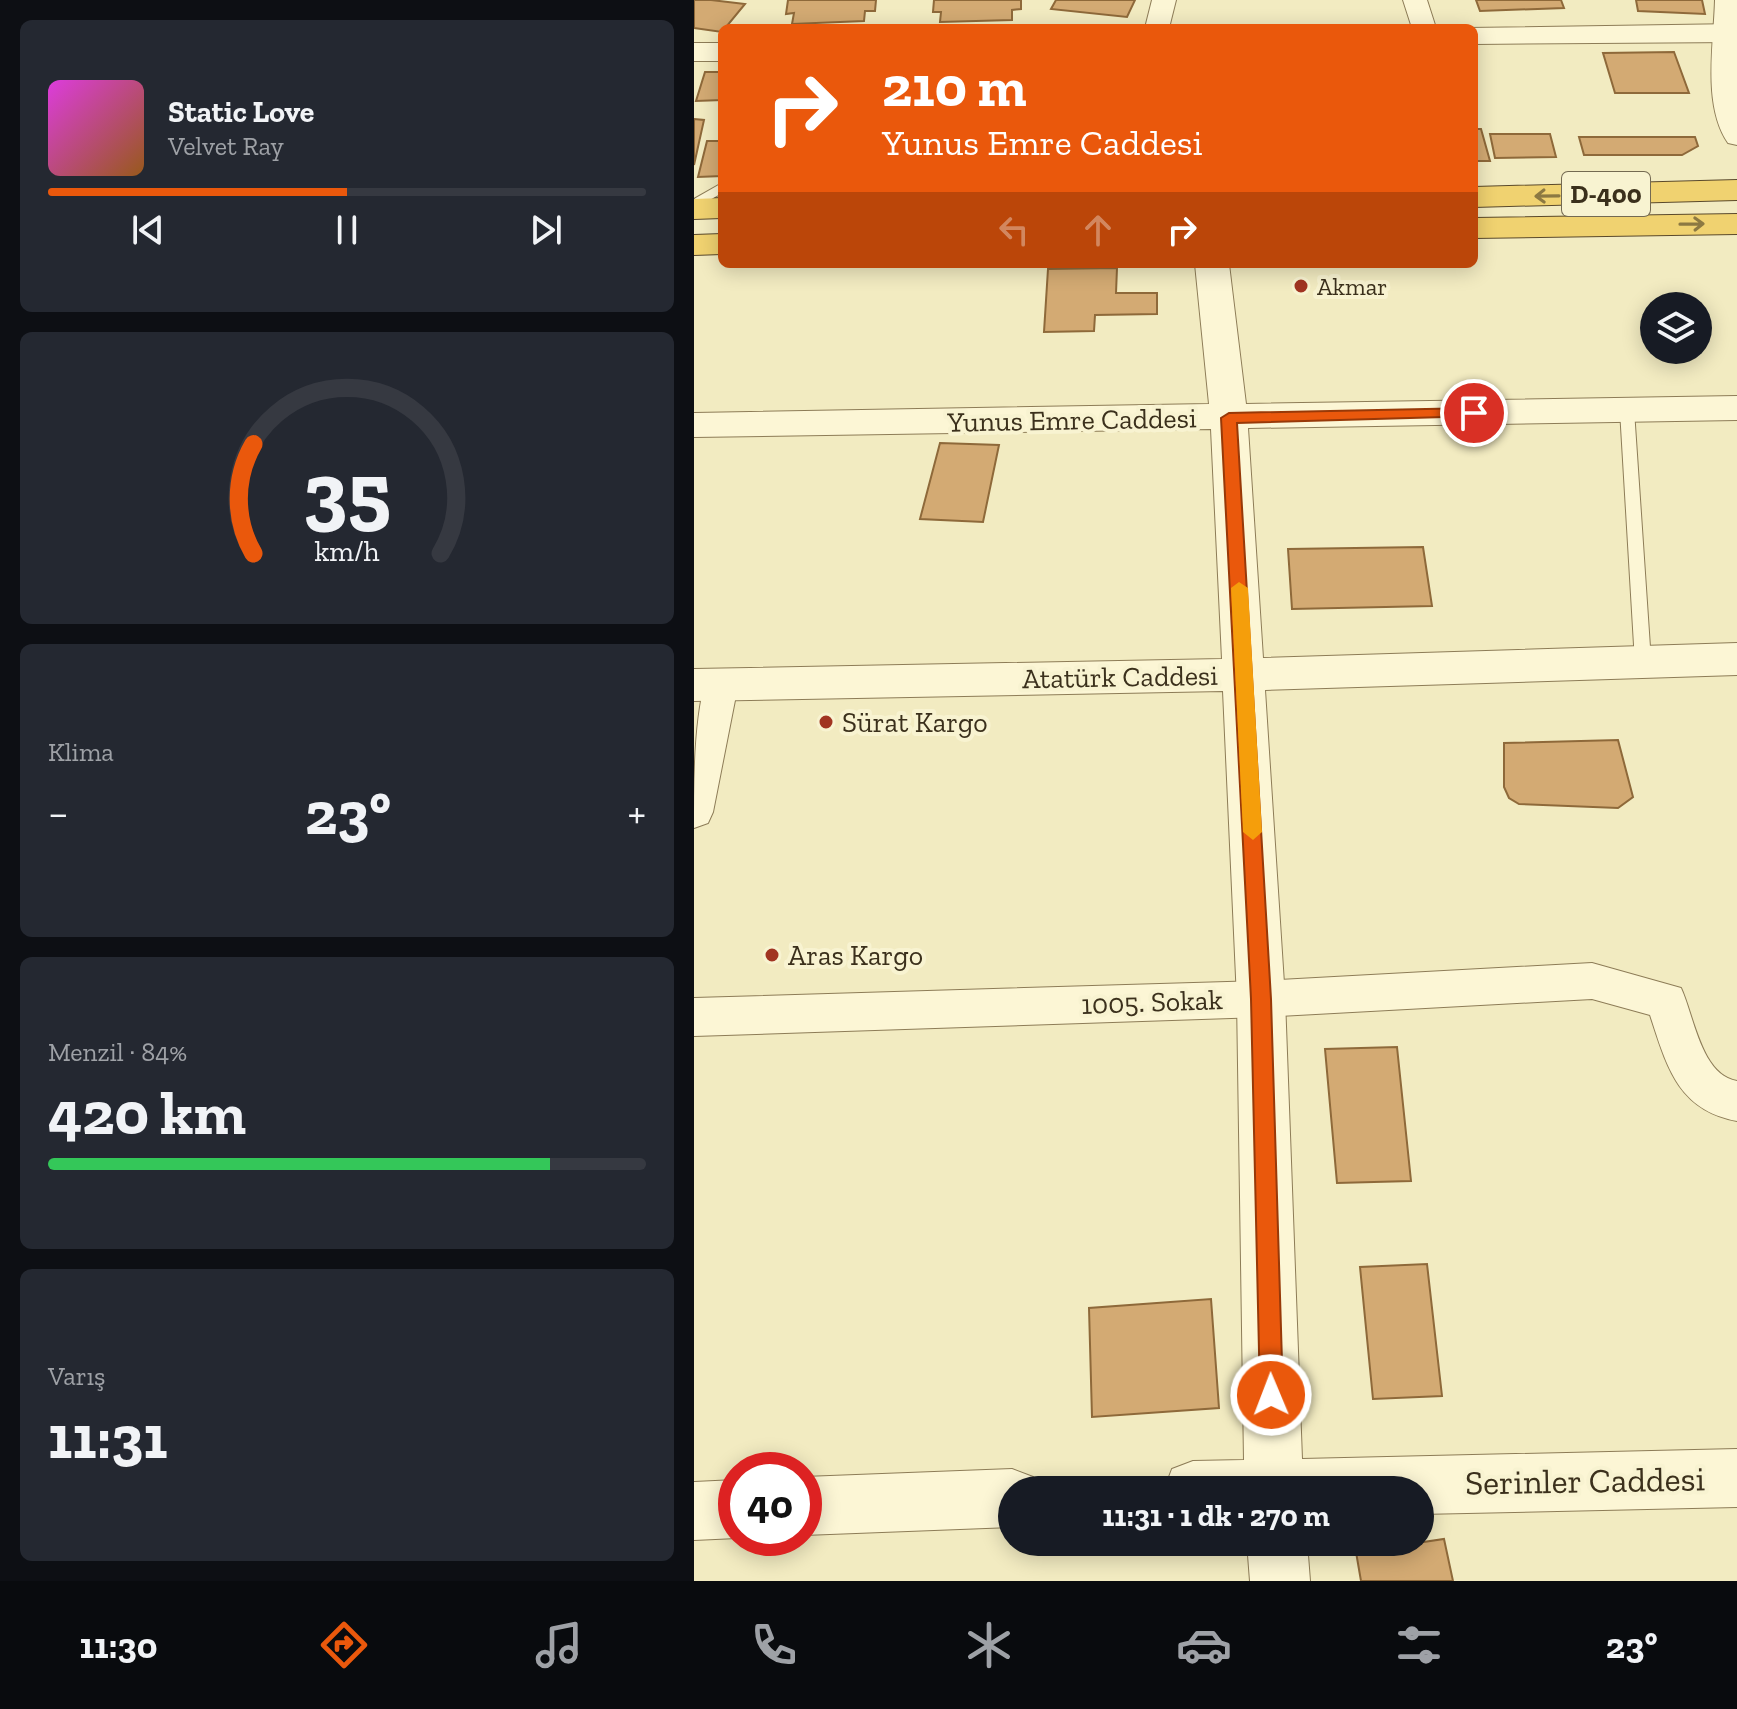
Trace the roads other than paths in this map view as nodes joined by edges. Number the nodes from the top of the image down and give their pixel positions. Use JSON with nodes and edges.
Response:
{"nodes":[{"id":1,"x":1164,"y":0,"type":"edge"},
{"id":2,"x":1415,"y":0,"type":"edge"},
{"id":3,"x":1727,"y":0,"type":"edge"},
{"id":4,"x":1158,"y":24,"type":"edge"},
{"id":5,"x":1423,"y":24,"type":"edge"},
{"id":6,"x":1733,"y":33,"type":"edge"},
{"id":7,"x":1478,"y":35,"type":"edge"},
{"id":8,"x":694,"y":52,"type":"edge"},
{"id":9,"x":718,"y":52,"type":"edge"},
{"id":10,"x":1737,"y":137,"type":"edge"},
{"id":11,"x":718,"y":190,"type":"edge"},
{"id":12,"x":1737,"y":190,"type":"edge"},
{"id":13,"x":1478,"y":197,"type":"edge"},
{"id":14,"x":694,"y":207,"type":"edge"},
{"id":15,"x":718,"y":208,"type":"edge"},
{"id":16,"x":1737,"y":224,"type":"edge"},
{"id":17,"x":1478,"y":228,"type":"edge"},
{"id":18,"x":718,"y":244,"type":"edge"},
{"id":19,"x":694,"y":245,"type":"edge"},
{"id":20,"x":1212,"y":268,"type":"edge"},
{"id":21,"x":1737,"y":408,"type":"edge"},
{"id":22,"x":1627,"y":410,"type":"junction"},
{"id":23,"x":1229,"y":418,"type":"junction"},
{"id":24,"x":694,"y":425,"type":"edge"},
{"id":25,"x":1737,"y":659,"type":"edge"},
{"id":26,"x":1643,"y":662,"type":"junction"},
{"id":27,"x":1245,"y":675,"type":"junction"},
{"id":28,"x":707,"y":685,"type":"edge"},
{"id":29,"x":694,"y":812,"type":"edge"},
{"id":30,"x":1261,"y":999,"type":"junction"},
{"id":31,"x":694,"y":1017,"type":"edge"},
{"id":32,"x":1737,"y":1101,"type":"edge"},
{"id":33,"x":1274,"y":1476,"type":"edge"},
{"id":34,"x":1737,"y":1478,"type":"edge"},
{"id":35,"x":1434,"y":1496,"type":"edge"},
{"id":36,"x":998,"y":1499,"type":"edge"},
{"id":37,"x":822,"y":1505,"type":"edge"},
{"id":38,"x":718,"y":1510,"type":"edge"},
{"id":39,"x":694,"y":1511,"type":"edge"},
{"id":40,"x":1278,"y":1556,"type":"edge"},
{"id":41,"x":1280,"y":1581,"type":"edge"}],
"edges":[{"from":1,"to":4,"type":"street"},
{"from":2,"to":5,"type":"street"},
{"from":3,"to":6,"type":"street"},
{"from":6,"to":7,"type":"street"},
{"from":6,"to":10,"type":"street"},
{"from":8,"to":9,"type":"street"},
{"from":11,"to":14,"type":"lane"},
{"from":12,"to":13,"type":"highway","number":"D-400","one_way":true},
{"from":14,"to":15,"type":"highway"},
{"from":17,"to":16,"type":"highway","number":"D-400","one_way":true},
{"from":18,"to":19,"type":"highway"},
{"from":20,"to":23,"type":"street"},
{"from":21,"to":22,"type":"street","name":"Yunus Emre Caddesi"},
{"from":22,"to":23,"type":"street","name":"Yunus Emre Caddesi"},
{"from":22,"to":26,"type":"lane"},
{"from":23,"to":24,"type":"street","name":"Yunus Emre Caddesi"},
{"from":23,"to":27,"type":"street"},
{"from":25,"to":26,"type":"street","name":"Atatürk Caddesi"},
{"from":26,"to":27,"type":"street","name":"Atatürk Caddesi"},
{"from":27,"to":28,"type":"street","name":"Atatürk Caddesi"},
{"from":27,"to":30,"type":"street"},
{"from":28,"to":29,"type":"street"},
{"from":30,"to":31,"type":"street","name":"1005. Sokak"},
{"from":30,"to":32,"type":"street","name":"1005. Sokak"},
{"from":30,"to":33,"type":"street"},
{"from":34,"to":35,"type":"street","name":"Serinler Caddesi"},
{"from":36,"to":37,"type":"street"},
{"from":38,"to":39,"type":"street"},
{"from":40,"to":41,"type":"street"}]}
